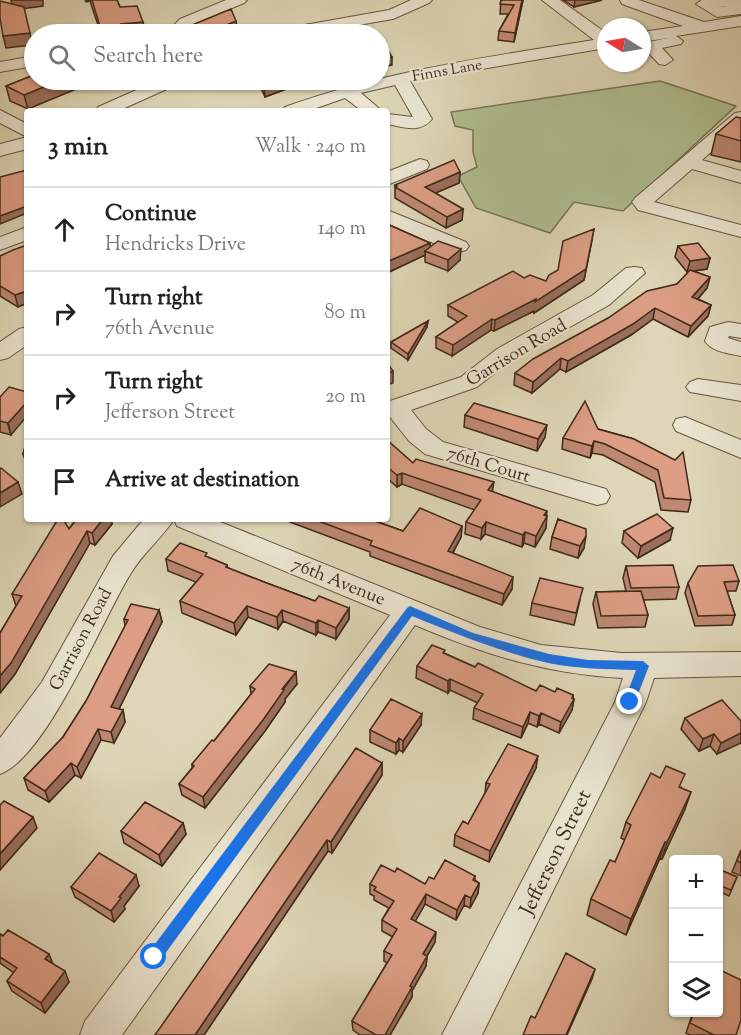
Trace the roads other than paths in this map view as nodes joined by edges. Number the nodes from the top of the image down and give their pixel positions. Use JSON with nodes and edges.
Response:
{"nodes":[{"id":1,"x":239,"y":0,"type":"edge"},
{"id":2,"x":424,"y":0,"type":"edge"},
{"id":3,"x":550,"y":0,"type":"edge"},
{"id":4,"x":630,"y":0,"type":"edge"},
{"id":5,"x":669,"y":0,"type":"edge"},
{"id":6,"x":737,"y":0,"type":"edge"},
{"id":7,"x":697,"y":2,"type":"edge"},
{"id":8,"x":733,"y":19,"type":"edge"},
{"id":9,"x":692,"y":23,"type":"junction"},
{"id":10,"x":184,"y":24,"type":"edge"},
{"id":11,"x":339,"y":24,"type":"edge"},
{"id":12,"x":597,"y":35,"type":"edge"},
{"id":13,"x":652,"y":41,"type":"edge"},
{"id":14,"x":597,"y":44,"type":"edge"},
{"id":15,"x":671,"y":59,"type":"dead end"},
{"id":16,"x":24,"y":63,"type":"edge"},
{"id":17,"x":0,"y":68,"type":"edge"},
{"id":18,"x":400,"y":79,"type":"junction"},
{"id":19,"x":390,"y":81,"type":"edge"},
{"id":20,"x":150,"y":90,"type":"edge"},
{"id":21,"x":355,"y":90,"type":"edge"},
{"id":22,"x":347,"y":92,"type":"junction"},
{"id":23,"x":111,"y":108,"type":"edge"},
{"id":24,"x":300,"y":108,"type":"edge"},
{"id":25,"x":369,"y":108,"type":"edge"},
{"id":26,"x":0,"y":115,"type":"edge"},
{"id":27,"x":741,"y":117,"type":"edge"},
{"id":28,"x":390,"y":120,"type":"edge"},
{"id":29,"x":24,"y":130,"type":"edge"},
{"id":30,"x":24,"y":144,"type":"edge"},
{"id":31,"x":0,"y":150,"type":"edge"},
{"id":32,"x":688,"y":162,"type":"junction"},
{"id":33,"x":420,"y":165,"type":"dead end"},
{"id":34,"x":741,"y":177,"type":"edge"},
{"id":35,"x":390,"y":178,"type":"edge"},
{"id":36,"x":390,"y":218,"type":"edge"},
{"id":37,"x":741,"y":231,"type":"edge"},
{"id":38,"x":24,"y":234,"type":"edge"},
{"id":39,"x":0,"y":244,"type":"edge"},
{"id":40,"x":459,"y":246,"type":"edge"},
{"id":41,"x":634,"y":273,"type":"dead end"},
{"id":42,"x":741,"y":331,"type":"edge"},
{"id":43,"x":741,"y":349,"type":"edge"},
{"id":44,"x":698,"y":387,"type":"dead end"},
{"id":45,"x":741,"y":393,"type":"edge"},
{"id":46,"x":392,"y":409,"type":"edge"},
{"id":47,"x":686,"y":425,"type":"dead end"},
{"id":48,"x":741,"y":450,"type":"edge"},
{"id":49,"x":597,"y":496,"type":"dead end"},
{"id":50,"x":157,"y":522,"type":"edge"},
{"id":51,"x":195,"y":522,"type":"edge"},
{"id":52,"x":410,"y":610,"type":"junction"},
{"id":53,"x":741,"y":664,"type":"edge"},
{"id":54,"x":643,"y":666,"type":"junction"},
{"id":55,"x":0,"y":760,"type":"edge"},
{"id":56,"x":99,"y":1035,"type":"edge"},
{"id":57,"x":461,"y":1035,"type":"edge"}],
"edges":[{"from":1,"to":10,"type":"street"},
{"from":2,"to":11,"type":"street"},
{"from":3,"to":12,"type":"street"},
{"from":4,"to":9,"type":"street"},
{"from":5,"to":9,"type":"street"},
{"from":6,"to":7,"type":"street"},
{"from":7,"to":8,"type":"street"},
{"from":8,"to":9,"type":"street"},
{"from":8,"to":13,"type":"street"},
{"from":9,"to":13,"type":"street"},
{"from":13,"to":15,"type":"street"},
{"from":14,"to":18,"type":"street","name":"Finns Lane"},
{"from":16,"to":17,"type":"street"},
{"from":18,"to":19,"type":"street","name":"Finns Lane"},
{"from":18,"to":28,"type":"street"},
{"from":20,"to":23,"type":"street"},
{"from":21,"to":22,"type":"street","name":"Finns Lane"},
{"from":22,"to":24,"type":"street","name":"Finns Lane"},
{"from":22,"to":25,"type":"street"},
{"from":26,"to":29,"type":"street"},
{"from":27,"to":32,"type":"street"},
{"from":30,"to":31,"type":"street"},
{"from":32,"to":34,"type":"street"},
{"from":32,"to":37,"type":"street"},
{"from":33,"to":35,"type":"street"},
{"from":36,"to":40,"type":"street"},
{"from":38,"to":39,"type":"street"},
{"from":41,"to":46,"type":"street","name":"Garrison Road"},
{"from":42,"to":43,"type":"street"},
{"from":44,"to":45,"type":"street"},
{"from":46,"to":49,"type":"street","name":"76th Court"},
{"from":47,"to":48,"type":"street"},
{"from":50,"to":55,"type":"street","name":"Garrison Road"},
{"from":51,"to":52,"type":"street","name":"76th Avenue"},
{"from":52,"to":54,"type":"street","name":"76th Avenue"},
{"from":52,"to":56,"type":"street"},
{"from":53,"to":54,"type":"street","name":"76th Avenue"},
{"from":54,"to":57,"type":"street","name":"Jefferson Street"}]}
